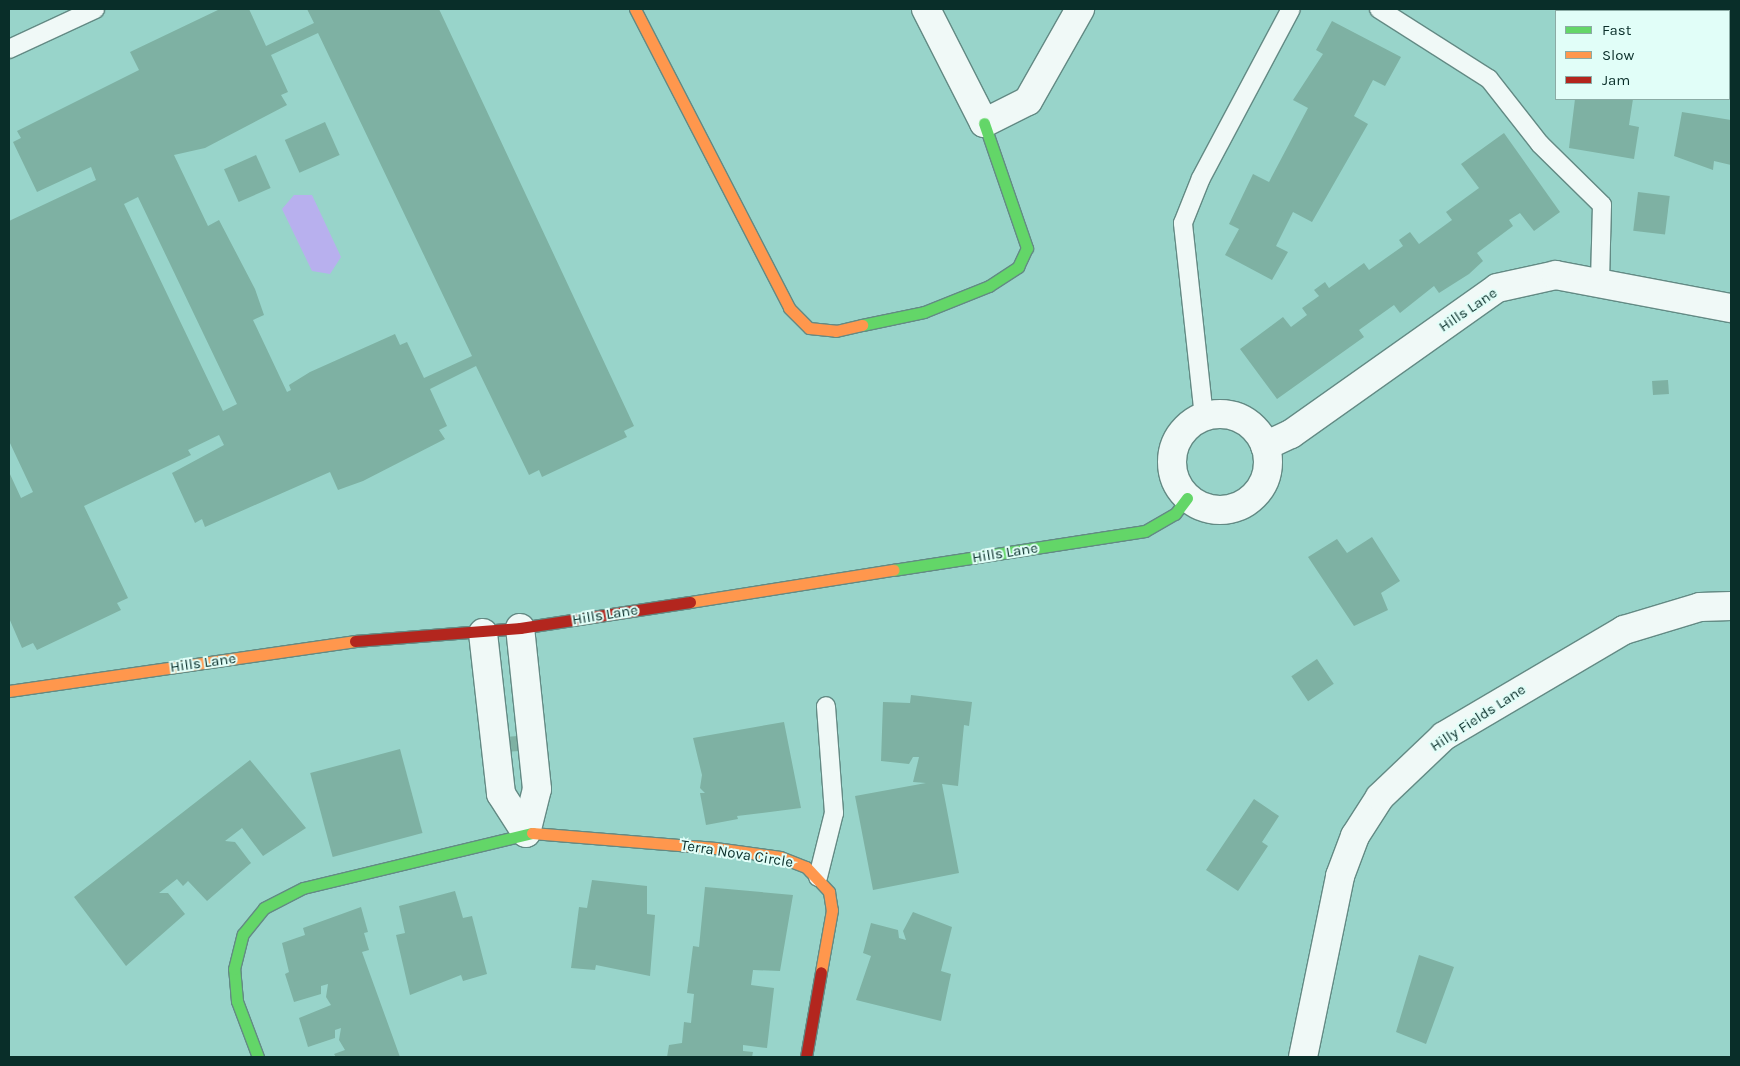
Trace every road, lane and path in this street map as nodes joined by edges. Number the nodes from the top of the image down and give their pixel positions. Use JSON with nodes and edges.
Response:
{"nodes":[{"id":1,"x":95,"y":9,"type":"edge"},
{"id":2,"x":635,"y":9,"type":"edge"},
{"id":3,"x":926,"y":9,"type":"edge"},
{"id":4,"x":1080,"y":9,"type":"edge"},
{"id":5,"x":1291,"y":9,"type":"edge"},
{"id":6,"x":1379,"y":9,"type":"edge"},
{"id":7,"x":9,"y":49,"type":"edge"},
{"id":8,"x":984,"y":123,"type":"junction"},
{"id":9,"x":1600,"y":284,"type":"junction"},
{"id":10,"x":1731,"y":308,"type":"edge"},
{"id":11,"x":1204,"y":417,"type":"junction"},
{"id":12,"x":1265,"y":446,"type":"junction"},
{"id":13,"x":1187,"y":498,"type":"junction"},
{"id":14,"x":1731,"y":606,"type":"edge"},
{"id":15,"x":520,"y":628,"type":"junction"},
{"id":16,"x":483,"y":633,"type":"junction"},
{"id":17,"x":9,"y":691,"type":"edge"},
{"id":18,"x":826,"y":706,"type":"dead end"},
{"id":19,"x":526,"y":833,"type":"junction"},
{"id":20,"x":818,"y":877,"type":"junction"},
{"id":21,"x":258,"y":1057,"type":"edge"},
{"id":22,"x":806,"y":1057,"type":"edge"},
{"id":23,"x":1303,"y":1057,"type":"edge"}],
"edges":[{"from":1,"to":7,"type":"lane"},
{"from":2,"to":8,"type":"street"},
{"from":3,"to":8,"type":"street"},
{"from":4,"to":8,"type":"street"},
{"from":5,"to":11,"type":"lane"},
{"from":6,"to":9,"type":"lane"},
{"from":9,"to":10,"type":"street","name":"Hills Lane"},
{"from":9,"to":12,"type":"street","name":"Hills Lane"},
{"from":11,"to":12,"type":"street"},
{"from":11,"to":13,"type":"street"},
{"from":12,"to":13,"type":"street"},
{"from":13,"to":15,"type":"street","name":"Hills Lane"},
{"from":14,"to":23,"type":"street","name":"Hilly Fields Lane"},
{"from":15,"to":16,"type":"street","name":"Hills Lane"},
{"from":15,"to":19,"type":"street"},
{"from":16,"to":17,"type":"street","name":"Hills Lane"},
{"from":16,"to":19,"type":"street"},
{"from":18,"to":20,"type":"lane"},
{"from":19,"to":20,"type":"street","name":"Terra Nova Circle"},
{"from":19,"to":21,"type":"street","name":"Terra Nova Circle"},
{"from":20,"to":22,"type":"street","name":"Terra Nova Circle"}]}
